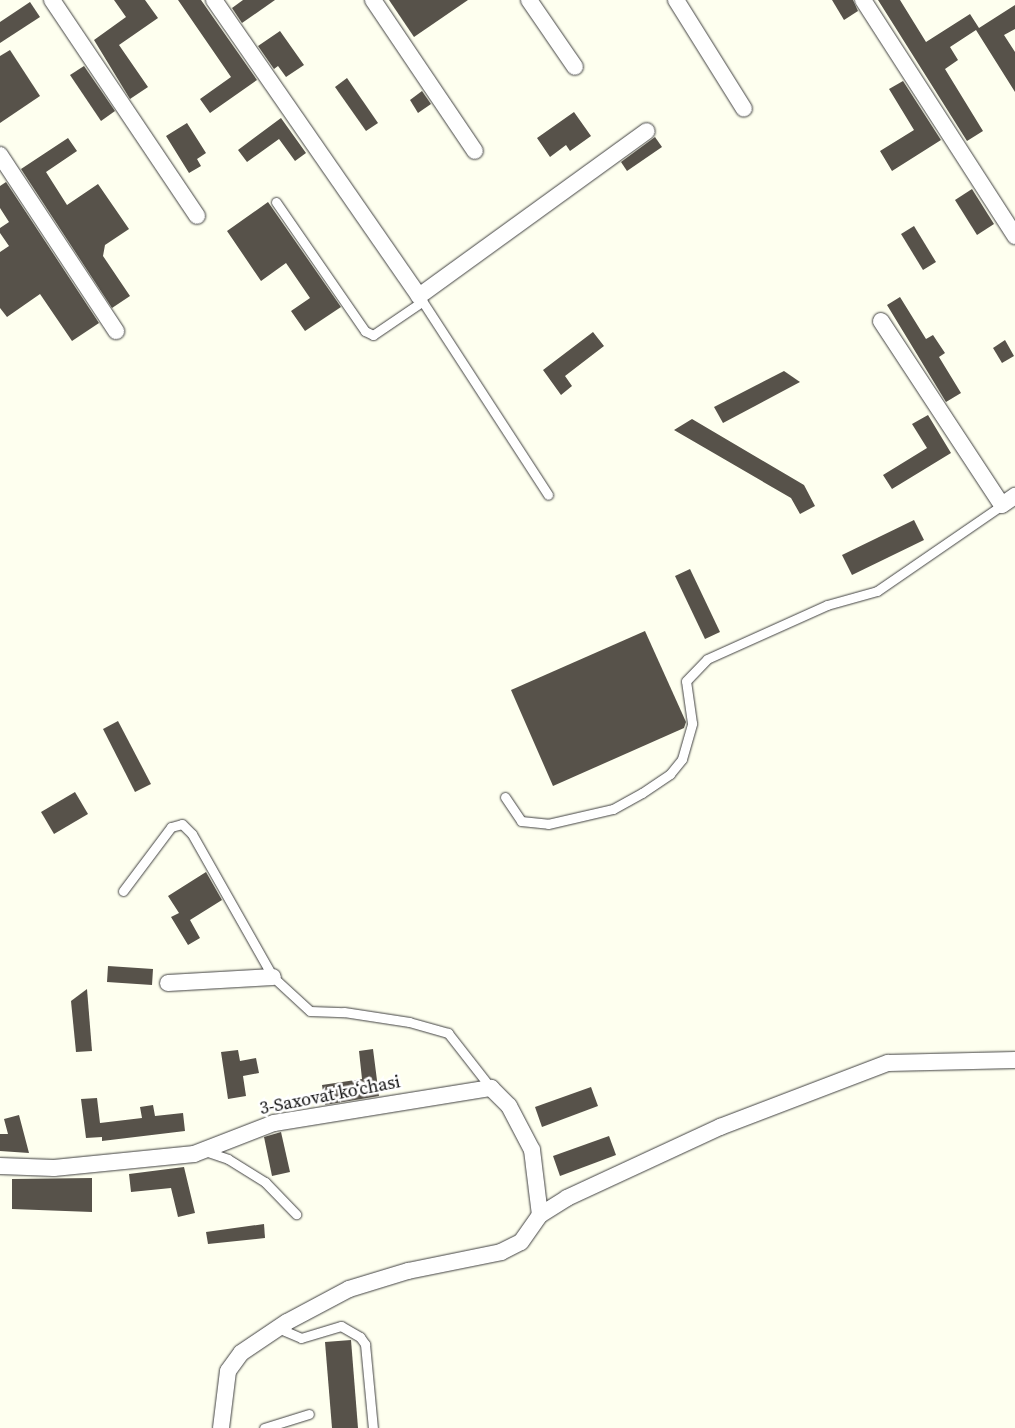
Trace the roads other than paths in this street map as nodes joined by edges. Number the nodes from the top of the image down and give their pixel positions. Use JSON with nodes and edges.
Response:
{"nodes":[{"id":1,"x":52,"y":0,"type":"edge"},
{"id":2,"x":214,"y":0,"type":"edge"},
{"id":3,"x":373,"y":0,"type":"edge"},
{"id":4,"x":529,"y":0,"type":"edge"},
{"id":5,"x":676,"y":0,"type":"edge"},
{"id":6,"x":863,"y":0,"type":"edge"},
{"id":7,"x":575,"y":68,"type":"dead end"},
{"id":8,"x":744,"y":109,"type":"dead end"},
{"id":9,"x":647,"y":131,"type":"dead end"},
{"id":10,"x":475,"y":152,"type":"dead end"},
{"id":11,"x":0,"y":155,"type":"edge"},
{"id":12,"x":276,"y":202,"type":"dead end"},
{"id":13,"x":197,"y":216,"type":"dead end"},
{"id":14,"x":1015,"y":236,"type":"edge"},
{"id":15,"x":421,"y":298,"type":"junction"},
{"id":16,"x":881,"y":321,"type":"dead end"},
{"id":17,"x":116,"y":331,"type":"dead end"},
{"id":18,"x":548,"y":495,"type":"dead end"},
{"id":19,"x":1008,"y":500,"type":"edge"},
{"id":20,"x":505,"y":797,"type":"dead end"},
{"id":21,"x":123,"y":891,"type":"dead end"},
{"id":22,"x":273,"y":977,"type":"junction"},
{"id":23,"x":168,"y":983,"type":"dead end"},
{"id":24,"x":1015,"y":1060,"type":"edge"},
{"id":25,"x":491,"y":1088,"type":"junction"},
{"id":26,"x":204,"y":1150,"type":"junction"},
{"id":27,"x":0,"y":1166,"type":"edge"},
{"id":28,"x":296,"y":1214,"type":"dead end"},
{"id":29,"x":540,"y":1215,"type":"junction"},
{"id":30,"x":278,"y":1328,"type":"junction"},
{"id":31,"x":309,"y":1414,"type":"dead end"},
{"id":32,"x":221,"y":1428,"type":"edge"},
{"id":33,"x":264,"y":1428,"type":"edge"},
{"id":34,"x":373,"y":1428,"type":"edge"}],
"edges":[{"from":1,"to":13,"type":"street"},
{"from":2,"to":15,"type":"street"},
{"from":3,"to":10,"type":"street"},
{"from":4,"to":7,"type":"street"},
{"from":5,"to":8,"type":"street"},
{"from":6,"to":14,"type":"street"},
{"from":9,"to":15,"type":"street"},
{"from":11,"to":17,"type":"street"},
{"from":12,"to":15,"type":"lane"},
{"from":15,"to":18,"type":"lane"},
{"from":16,"to":19,"type":"street"},
{"from":19,"to":20,"type":"lane"},
{"from":21,"to":22,"type":"lane"},
{"from":22,"to":23,"type":"street"},
{"from":22,"to":25,"type":"lane"},
{"from":24,"to":29,"type":"street"},
{"from":25,"to":26,"type":"street","name":"3-Saxovat koʻchasi"},
{"from":25,"to":29,"type":"street"},
{"from":26,"to":27,"type":"street","name":"3-Saxovat koʻchasi"},
{"from":26,"to":28,"type":"lane"},
{"from":29,"to":30,"type":"street"},
{"from":30,"to":32,"type":"street"},
{"from":30,"to":34,"type":"lane"},
{"from":31,"to":33,"type":"lane"}]}
